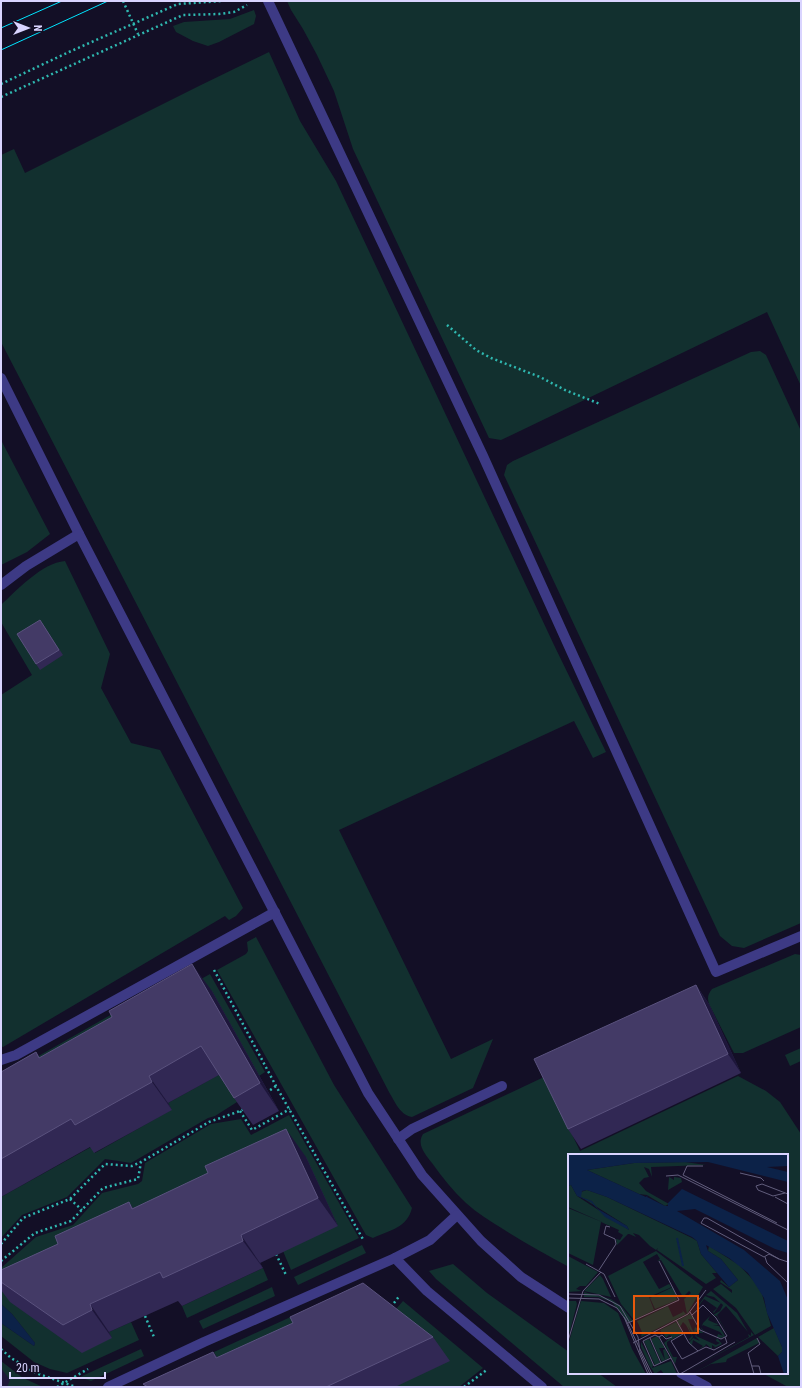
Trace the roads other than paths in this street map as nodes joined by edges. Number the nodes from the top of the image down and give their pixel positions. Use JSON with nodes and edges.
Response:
{"nodes":[{"id":1,"x":268,"y":1,"type":"edge"},
{"id":2,"x":1,"y":378,"type":"edge"},
{"id":3,"x":79,"y":534,"type":"junction"},
{"id":4,"x":1,"y":585,"type":"edge"},
{"id":5,"x":275,"y":912,"type":"junction"},
{"id":6,"x":801,"y":936,"type":"edge"},
{"id":7,"x":1,"y":1060,"type":"edge"},
{"id":8,"x":502,"y":1086,"type":"dead end"},
{"id":9,"x":398,"y":1139,"type":"junction"},
{"id":10,"x":457,"y":1215,"type":"junction"},
{"id":11,"x":395,"y":1258,"type":"junction"},
{"id":12,"x":568,"y":1307,"type":"edge"},
{"id":13,"x":683,"y":1374,"type":"edge"},
{"id":14,"x":108,"y":1387,"type":"edge"},
{"id":15,"x":542,"y":1387,"type":"edge"},
{"id":16,"x":707,"y":1387,"type":"edge"}],
"edges":[{"from":1,"to":6,"type":"street"},
{"from":2,"to":3,"type":"street"},
{"from":3,"to":4,"type":"street"},
{"from":3,"to":5,"type":"street"},
{"from":5,"to":7,"type":"street"},
{"from":5,"to":9,"type":"street"},
{"from":8,"to":9,"type":"street"},
{"from":9,"to":10,"type":"street"},
{"from":10,"to":11,"type":"street"},
{"from":10,"to":12,"type":"street"},
{"from":11,"to":14,"type":"street"},
{"from":11,"to":15,"type":"street"},
{"from":13,"to":16,"type":"street"}]}
